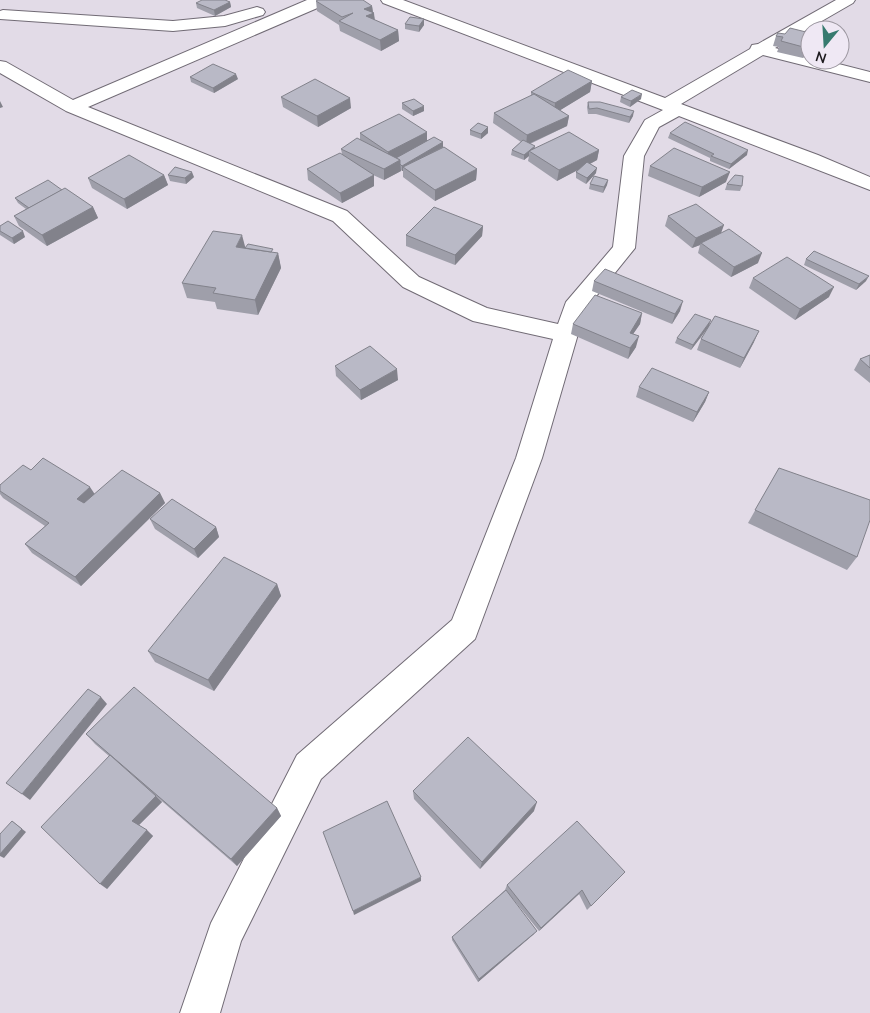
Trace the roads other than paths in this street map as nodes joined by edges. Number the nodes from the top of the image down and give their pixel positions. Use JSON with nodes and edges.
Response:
{"nodes":[{"id":1,"x":389,"y":0,"type":"edge"},
{"id":2,"x":847,"y":0,"type":"edge"},
{"id":3,"x":315,"y":2,"type":"edge"},
{"id":4,"x":3,"y":14,"type":"dead end"},
{"id":5,"x":758,"y":49,"type":"junction"},
{"id":6,"x":0,"y":66,"type":"edge"},
{"id":7,"x":870,"y":77,"type":"edge"},
{"id":8,"x":72,"y":107,"type":"junction"},
{"id":9,"x":671,"y":107,"type":"junction"},
{"id":10,"x":870,"y":184,"type":"edge"},
{"id":11,"x":566,"y":334,"type":"junction"},
{"id":12,"x":200,"y":1013,"type":"edge"}],
"edges":[{"from":1,"to":9,"type":"street"},
{"from":2,"to":5,"type":"street"},
{"from":3,"to":4,"type":"street"},
{"from":3,"to":8,"type":"street"},
{"from":5,"to":7,"type":"street"},
{"from":5,"to":9,"type":"street"},
{"from":6,"to":8,"type":"street"},
{"from":8,"to":11,"type":"street"},
{"from":9,"to":10,"type":"street"},
{"from":9,"to":11,"type":"street"},
{"from":11,"to":12,"type":"street"}]}
